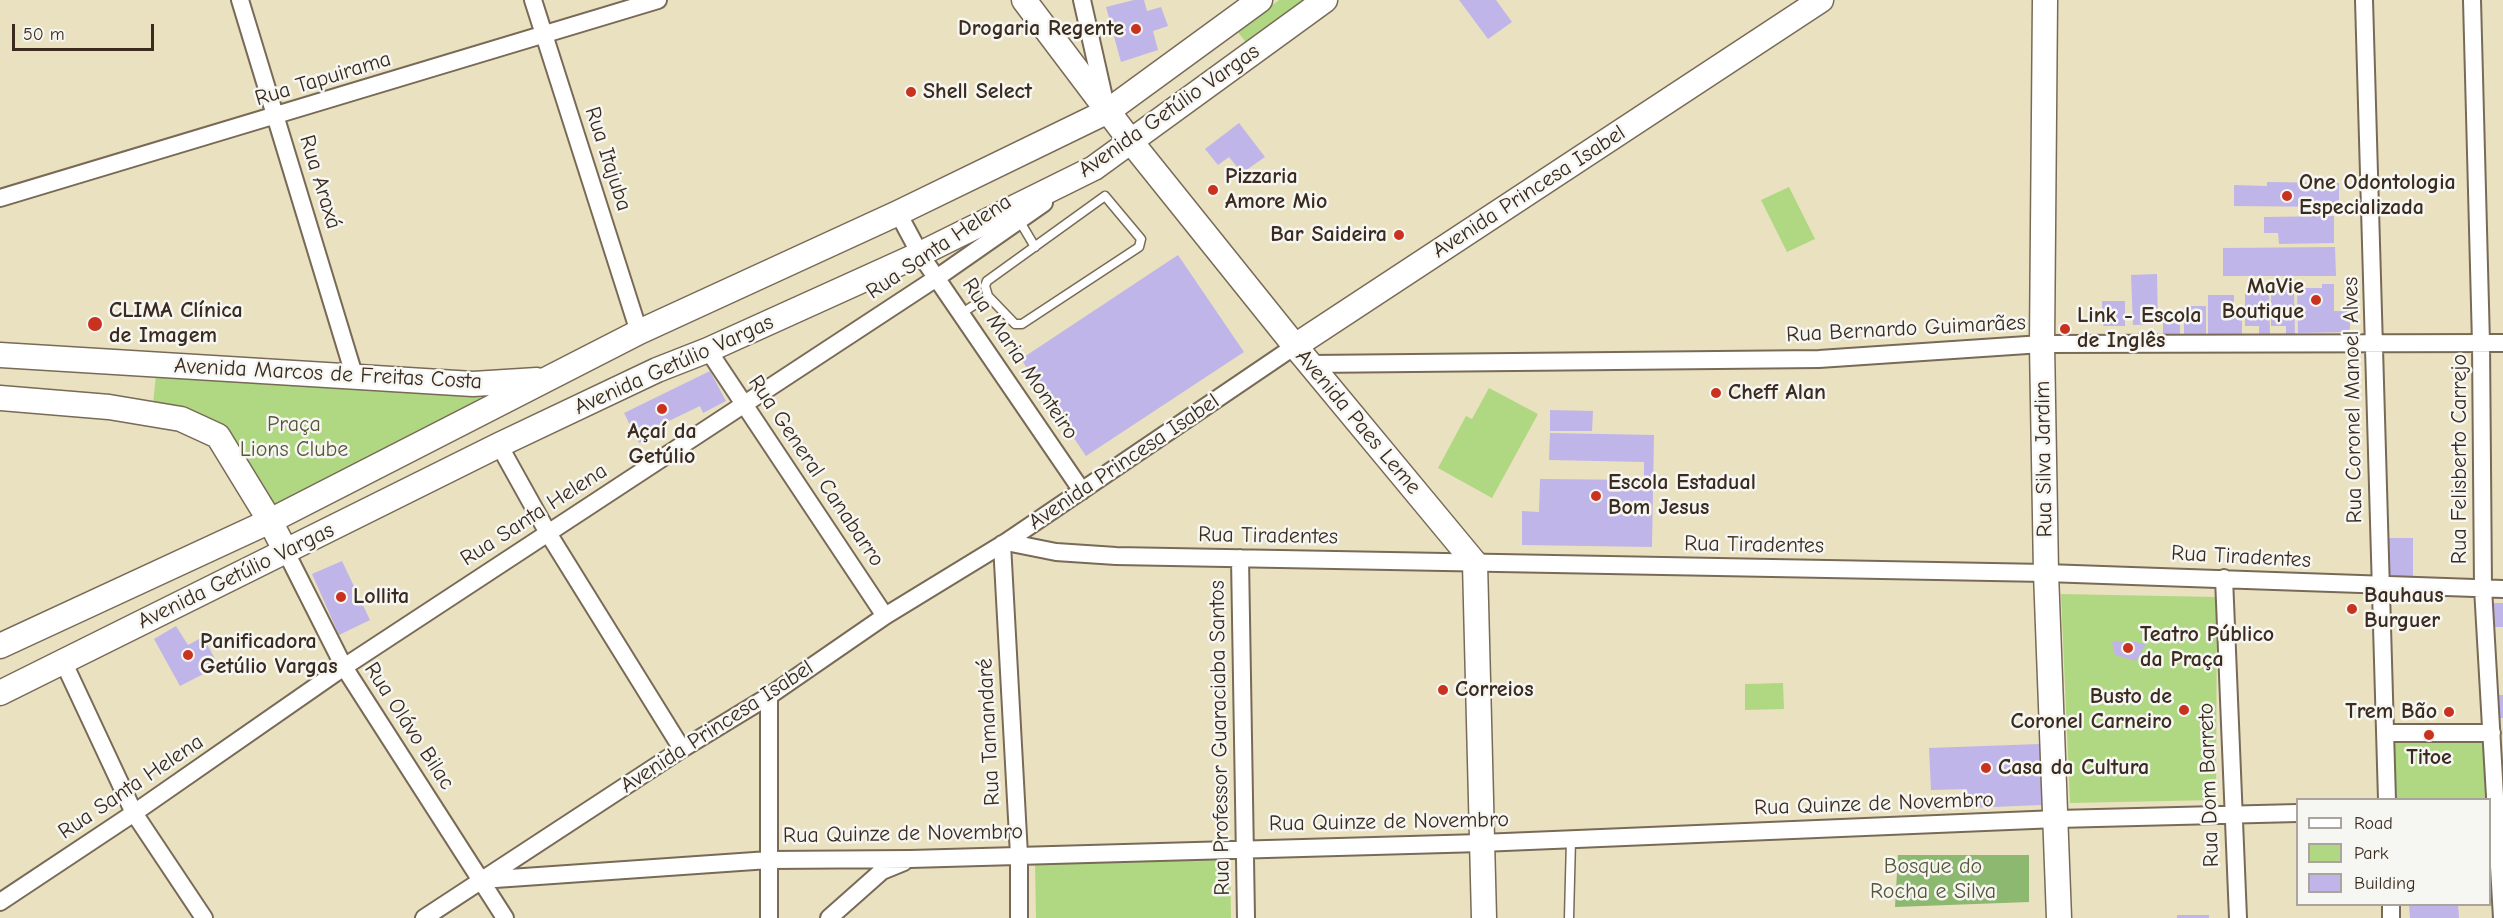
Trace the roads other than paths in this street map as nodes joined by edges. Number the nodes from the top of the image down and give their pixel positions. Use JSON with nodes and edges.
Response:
{"nodes":[{"id":1,"x":240,"y":0,"type":"edge"},
{"id":2,"x":533,"y":0,"type":"edge"},
{"id":3,"x":658,"y":0,"type":"edge"},
{"id":4,"x":1024,"y":0,"type":"edge"},
{"id":5,"x":1082,"y":0,"type":"edge"},
{"id":6,"x":1260,"y":0,"type":"edge"},
{"id":7,"x":1325,"y":0,"type":"edge"},
{"id":8,"x":1821,"y":0,"type":"edge"},
{"id":9,"x":2045,"y":0,"type":"edge"},
{"id":10,"x":2364,"y":0,"type":"edge"},
{"id":11,"x":2472,"y":0,"type":"edge"},
{"id":12,"x":544,"y":36,"type":"junction"},
{"id":13,"x":1108,"y":111,"type":"junction"},
{"id":14,"x":276,"y":116,"type":"junction"},
{"id":15,"x":1132,"y":143,"type":"junction"},
{"id":16,"x":1094,"y":168,"type":"junction"},
{"id":17,"x":0,"y":198,"type":"edge"},
{"id":18,"x":898,"y":213,"type":"junction"},
{"id":19,"x":1019,"y":220,"type":"junction"},
{"id":20,"x":1035,"y":247,"type":"junction"},
{"id":21,"x":920,"y":254,"type":"junction"},
{"id":22,"x":938,"y":277,"type":"junction"},
{"id":23,"x":988,"y":296,"type":"junction"},
{"id":24,"x":962,"y":313,"type":"junction"},
{"id":25,"x":639,"y":332,"type":"junction"},
{"id":26,"x":2481,"y":343,"type":"junction"},
{"id":27,"x":2503,"y":343,"type":"edge"},
{"id":28,"x":2042,"y":344,"type":"junction"},
{"id":29,"x":2374,"y":344,"type":"junction"},
{"id":30,"x":1295,"y":346,"type":"junction"},
{"id":31,"x":708,"y":350,"type":"junction"},
{"id":32,"x":0,"y":355,"type":"edge"},
{"id":33,"x":585,"y":362,"type":"junction"},
{"id":34,"x":1311,"y":364,"type":"junction"},
{"id":35,"x":355,"y":378,"type":"junction"},
{"id":36,"x":549,"y":379,"type":"junction"},
{"id":37,"x":0,"y":398,"type":"edge"},
{"id":38,"x":744,"y":403,"type":"junction"},
{"id":39,"x":569,"y":412,"type":"junction"},
{"id":40,"x":500,"y":445,"type":"junction"},
{"id":41,"x":1082,"y":490,"type":"junction"},
{"id":42,"x":270,"y":521,"type":"junction"},
{"id":43,"x":548,"y":533,"type":"junction"},
{"id":44,"x":1004,"y":543,"type":"junction"},
{"id":45,"x":286,"y":552,"type":"junction"},
{"id":46,"x":1240,"y":558,"type":"junction"},
{"id":47,"x":1475,"y":563,"type":"junction"},
{"id":48,"x":2046,"y":573,"type":"junction"},
{"id":49,"x":2224,"y":578,"type":"junction"},
{"id":50,"x":2379,"y":587,"type":"junction"},
{"id":51,"x":2483,"y":588,"type":"junction"},
{"id":52,"x":2503,"y":590,"type":"edge"},
{"id":53,"x":885,"y":616,"type":"junction"},
{"id":54,"x":0,"y":646,"type":"edge"},
{"id":55,"x":63,"y":661,"type":"junction"},
{"id":56,"x":344,"y":667,"type":"junction"},
{"id":57,"x":0,"y":693,"type":"edge"},
{"id":58,"x":769,"y":696,"type":"junction"},
{"id":59,"x":2385,"y":733,"type":"junction"},
{"id":60,"x":2492,"y":733,"type":"junction"},
{"id":61,"x":682,"y":749,"type":"junction"},
{"id":62,"x":2387,"y":798,"type":"edge"},
{"id":63,"x":2496,"y":812,"type":"edge"},
{"id":64,"x":134,"y":813,"type":"junction"},
{"id":65,"x":2232,"y":813,"type":"junction"},
{"id":66,"x":2296,"y":813,"type":"edge"},
{"id":67,"x":2057,"y":819,"type":"junction"},
{"id":68,"x":1571,"y":839,"type":"junction"},
{"id":69,"x":1481,"y":843,"type":"junction"},
{"id":70,"x":1243,"y":848,"type":"junction"},
{"id":71,"x":1018,"y":855,"type":"junction"},
{"id":72,"x":910,"y":859,"type":"junction"},
{"id":73,"x":769,"y":860,"type":"junction"},
{"id":74,"x":481,"y":880,"type":"junction"},
{"id":75,"x":0,"y":902,"type":"edge"},
{"id":76,"x":204,"y":918,"type":"edge"},
{"id":77,"x":424,"y":918,"type":"edge"},
{"id":78,"x":505,"y":918,"type":"edge"},
{"id":79,"x":769,"y":918,"type":"edge"},
{"id":80,"x":829,"y":918,"type":"edge"},
{"id":81,"x":1019,"y":918,"type":"edge"},
{"id":82,"x":1246,"y":918,"type":"edge"},
{"id":83,"x":1484,"y":918,"type":"edge"},
{"id":84,"x":1569,"y":918,"type":"edge"},
{"id":85,"x":2059,"y":918,"type":"edge"},
{"id":86,"x":2238,"y":918,"type":"edge"},
{"id":87,"x":2502,"y":918,"type":"edge"}],
"edges":[{"from":1,"to":14,"type":"street","name":"Rua Araxá"},
{"from":2,"to":12,"type":"street","name":"Rua Itajuba"},
{"from":3,"to":12,"type":"street","name":"Rua Tapuirama"},
{"from":4,"to":13,"type":"main road","name":"Avenida Paes Leme"},
{"from":5,"to":13,"type":"street"},
{"from":6,"to":13,"type":"main road","name":"Avenida Getúlio Vargas"},
{"from":7,"to":15,"type":"main road","name":"Avenida Getúlio Vargas"},
{"from":8,"to":30,"type":"main road","name":"Avenida Princesa Isabel"},
{"from":9,"to":28,"type":"main road","name":"Rua Silva Jardim"},
{"from":10,"to":29,"type":"street","name":"Rua Coronel Manoel Alves"},
{"from":11,"to":26,"type":"street","name":"Rua Felisberto Carrejo"},
{"from":12,"to":14,"type":"street","name":"Rua Tapuirama"},
{"from":12,"to":25,"type":"street","name":"Rua Itajuba"},
{"from":13,"to":15,"type":"main road","name":"Avenida Paes Leme"},
{"from":13,"to":18,"type":"main road","name":"Avenida Getúlio Vargas"},
{"from":14,"to":17,"type":"street","name":"Rua Tapuirama"},
{"from":14,"to":35,"type":"street","name":"Rua Araxá"},
{"from":15,"to":16,"type":"main road","name":"Avenida Getúlio Vargas"},
{"from":15,"to":30,"type":"main road","name":"Avenida Paes Leme"},
{"from":16,"to":19,"type":"street","name":"Rua Santa Helena"},
{"from":16,"to":21,"type":"main road","name":"Avenida Getúlio Vargas"},
{"from":18,"to":21,"type":"street","name":"Rua Maria Monteiro"},
{"from":18,"to":25,"type":"main road","name":"Avenida Getúlio Vargas"},
{"from":19,"to":20,"type":"lane"},
{"from":19,"to":22,"type":"street","name":"Rua Santa Helena"},
{"from":20,"to":23,"type":"lane"},
{"from":20,"to":23,"type":"lane"},
{"from":21,"to":22,"type":"street","name":"Rua Maria Monteiro"},
{"from":21,"to":31,"type":"main road","name":"Avenida Getúlio Vargas"},
{"from":22,"to":24,"type":"street","name":"Rua Maria Monteiro"},
{"from":22,"to":38,"type":"street","name":"Rua Santa Helena"},
{"from":23,"to":24,"type":"lane"},
{"from":24,"to":41,"type":"street","name":"Rua Maria Monteiro"},
{"from":25,"to":33,"type":"main road","name":"Avenida Getúlio Vargas"},
{"from":26,"to":27,"type":"street","name":"Rua Bernardo Guimarães"},
{"from":26,"to":29,"type":"street","name":"Rua Bernardo Guimarães"},
{"from":26,"to":51,"type":"street","name":"Rua Felisberto Carrejo"},
{"from":28,"to":29,"type":"street","name":"Rua Bernardo Guimarães"},
{"from":28,"to":34,"type":"street","name":"Rua Bernardo Guimarães"},
{"from":28,"to":48,"type":"main road","name":"Rua Silva Jardim"},
{"from":29,"to":50,"type":"street","name":"Rua Coronel Manoel Alves"},
{"from":30,"to":34,"type":"main road","name":"Avenida Paes Leme"},
{"from":30,"to":41,"type":"street","name":"Avenida Princesa Isabel"},
{"from":31,"to":38,"type":"street","name":"Rua General Canabarro"},
{"from":31,"to":39,"type":"main road","name":"Avenida Getúlio Vargas"},
{"from":32,"to":35,"type":"main road","name":"Avenida Marcos de Freitas Costa"},
{"from":33,"to":36,"type":"main road","name":"Avenida Getúlio Vargas"},
{"from":33,"to":39,"type":"main road"},
{"from":34,"to":47,"type":"main road","name":"Avenida Paes Leme"},
{"from":35,"to":36,"type":"main road","name":"Avenida Marcos de Freitas Costa"},
{"from":36,"to":42,"type":"main road","name":"Avenida Getúlio Vargas"},
{"from":37,"to":42,"type":"main road"},
{"from":38,"to":43,"type":"street","name":"Rua Santa Helena"},
{"from":38,"to":53,"type":"street","name":"Rua General Canabarro"},
{"from":39,"to":40,"type":"main road","name":"Avenida Getúlio Vargas"},
{"from":40,"to":43,"type":"street"},
{"from":40,"to":45,"type":"main road","name":"Avenida Getúlio Vargas"},
{"from":41,"to":44,"type":"street","name":"Avenida Princesa Isabel"},
{"from":42,"to":45,"type":"main road"},
{"from":42,"to":54,"type":"main road","name":"Avenida Getúlio Vargas"},
{"from":43,"to":56,"type":"street","name":"Rua Santa Helena"},
{"from":43,"to":61,"type":"street"},
{"from":44,"to":46,"type":"street","name":"Rua Tiradentes"},
{"from":44,"to":53,"type":"street","name":"Avenida Princesa Isabel"},
{"from":44,"to":71,"type":"street","name":"Rua Tamandaré"},
{"from":45,"to":55,"type":"main road","name":"Avenida Getúlio Vargas"},
{"from":45,"to":56,"type":"street","name":"Rua Olávo Bilac"},
{"from":46,"to":47,"type":"street","name":"Rua Tiradentes"},
{"from":46,"to":70,"type":"street","name":"Rua Professor Guaraciaba Santos"},
{"from":47,"to":48,"type":"street","name":"Rua Tiradentes"},
{"from":47,"to":69,"type":"main road"},
{"from":48,"to":49,"type":"street","name":"Rua Tiradentes"},
{"from":48,"to":67,"type":"main road","name":"Rua Silva Jardim"},
{"from":49,"to":50,"type":"street","name":"Rua Tiradentes"},
{"from":49,"to":65,"type":"street","name":"Rua Dom Barreto"},
{"from":50,"to":51,"type":"street","name":"Rua Tiradentes"},
{"from":50,"to":59,"type":"street","name":"Rua Coronel Manoel Alves"},
{"from":51,"to":52,"type":"street","name":"Rua Tiradentes"},
{"from":51,"to":60,"type":"street","name":"Rua Felisberto Carrejo"},
{"from":53,"to":58,"type":"street","name":"Avenida Princesa Isabel"},
{"from":55,"to":57,"type":"main road","name":"Avenida Getúlio Vargas"},
{"from":55,"to":64,"type":"street"},
{"from":56,"to":64,"type":"street","name":"Rua Santa Helena"},
{"from":56,"to":74,"type":"street","name":"Rua Olávo Bilac"},
{"from":58,"to":61,"type":"street","name":"Avenida Princesa Isabel"},
{"from":58,"to":73,"type":"street"},
{"from":59,"to":60,"type":"street"},
{"from":59,"to":62,"type":"street","name":"Rua Coronel Manoel Alves"},
{"from":60,"to":63,"type":"street","name":"Rua Felisberto Carrejo"},
{"from":61,"to":74,"type":"street","name":"Avenida Princesa Isabel"},
{"from":63,"to":87,"type":"street","name":"Rua Felisberto Carrejo"},
{"from":64,"to":75,"type":"street","name":"Rua Santa Helena"},
{"from":64,"to":76,"type":"street"},
{"from":65,"to":66,"type":"street","name":"Rua Quinze de Novembro"},
{"from":65,"to":67,"type":"street","name":"Rua Quinze de Novembro"},
{"from":65,"to":86,"type":"street","name":"Rua Dom Barreto"},
{"from":67,"to":68,"type":"street","name":"Rua Quinze de Novembro"},
{"from":67,"to":85,"type":"main road","name":"Rua Silva Jardim"},
{"from":68,"to":69,"type":"street","name":"Rua Quinze de Novembro"},
{"from":68,"to":84,"type":"lane"},
{"from":69,"to":70,"type":"street","name":"Rua Quinze de Novembro"},
{"from":69,"to":83,"type":"main road"},
{"from":70,"to":71,"type":"street","name":"Rua Quinze de Novembro"},
{"from":70,"to":82,"type":"street","name":"Rua Professor Guaraciaba Santos"},
{"from":71,"to":72,"type":"street","name":"Rua Quinze de Novembro"},
{"from":71,"to":81,"type":"street","name":"Rua Tamandaré"},
{"from":72,"to":73,"type":"street","name":"Rua Quinze de Novembro"},
{"from":72,"to":80,"type":"street"},
{"from":73,"to":74,"type":"street","name":"Rua Quinze de Novembro"},
{"from":73,"to":79,"type":"street"},
{"from":74,"to":77,"type":"street","name":"Avenida Princesa Isabel"},
{"from":74,"to":78,"type":"street","name":"Rua Olávo Bilac"}]}
